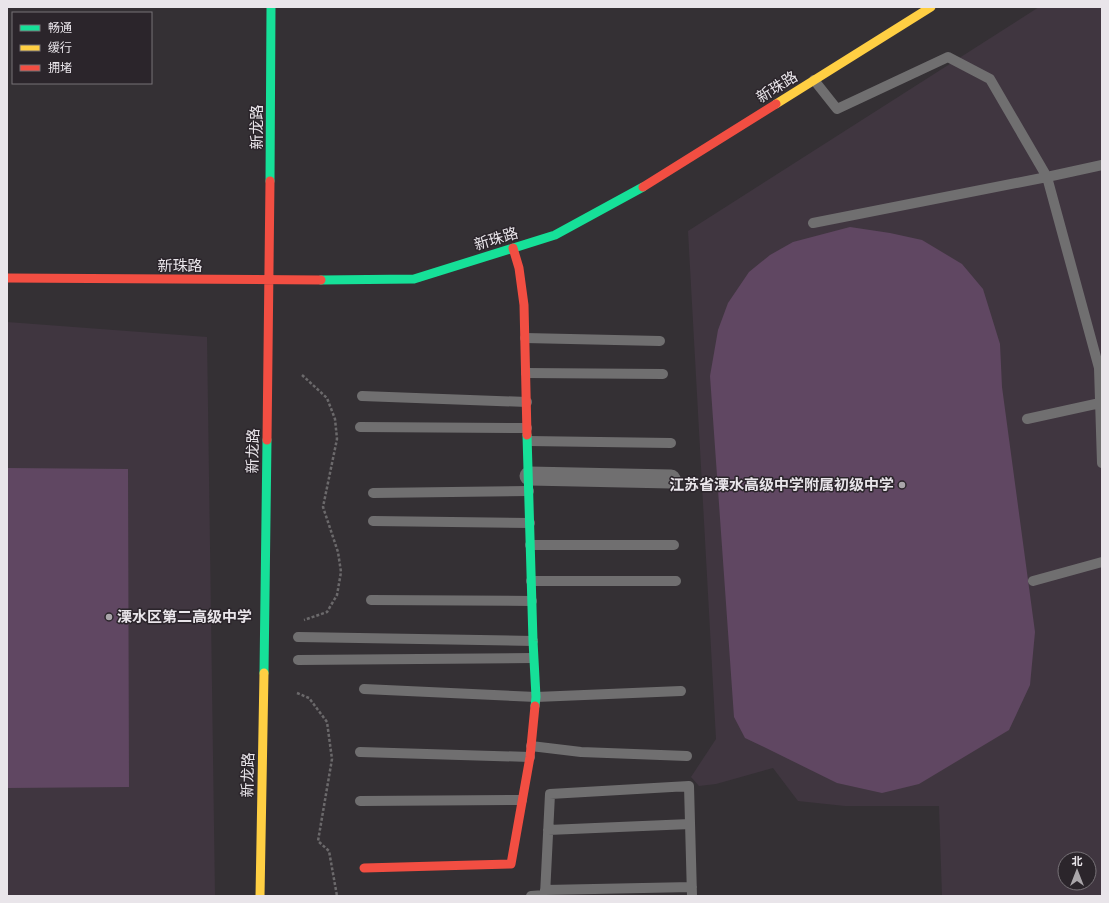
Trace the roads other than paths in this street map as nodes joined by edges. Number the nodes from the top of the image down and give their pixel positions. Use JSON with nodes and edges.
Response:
{"nodes":[{"id":1,"x":271,"y":7,"type":"edge"},
{"id":2,"x":931,"y":7,"type":"edge"},
{"id":3,"x":814,"y":80,"type":"junction"},
{"id":4,"x":1102,"y":165,"type":"edge"},
{"id":5,"x":1047,"y":177,"type":"junction"},
{"id":6,"x":812,"y":223,"type":"dead end"},
{"id":7,"x":513,"y":248,"type":"junction"},
{"id":8,"x":7,"y":278,"type":"edge"},
{"id":9,"x":270,"y":280,"type":"junction"},
{"id":10,"x":525,"y":338,"type":"junction"},
{"id":11,"x":660,"y":341,"type":"dead end"},
{"id":12,"x":526,"y":373,"type":"junction"},
{"id":13,"x":663,"y":374,"type":"dead end"},
{"id":14,"x":362,"y":396,"type":"dead end"},
{"id":15,"x":527,"y":402,"type":"junction"},
{"id":16,"x":1100,"y":403,"type":"junction"},
{"id":17,"x":1027,"y":419,"type":"dead end"},
{"id":18,"x":360,"y":428,"type":"dead end"},
{"id":19,"x":527,"y":428,"type":"junction"},
{"id":20,"x":528,"y":441,"type":"junction"},
{"id":21,"x":671,"y":443,"type":"dead end"},
{"id":22,"x":1102,"y":463,"type":"edge"},
{"id":23,"x":671,"y":480,"type":"dead end"},
{"id":24,"x":529,"y":484,"type":"junction"},
{"id":25,"x":373,"y":493,"type":"dead end"},
{"id":26,"x":373,"y":521,"type":"dead end"},
{"id":27,"x":530,"y":523,"type":"junction"},
{"id":28,"x":530,"y":545,"type":"junction"},
{"id":29,"x":674,"y":545,"type":"dead end"},
{"id":30,"x":1102,"y":562,"type":"edge"},
{"id":31,"x":531,"y":581,"type":"junction"},
{"id":32,"x":676,"y":581,"type":"dead end"},
{"id":33,"x":1032,"y":581,"type":"dead end"},
{"id":34,"x":371,"y":600,"type":"dead end"},
{"id":35,"x":532,"y":601,"type":"junction"},
{"id":36,"x":298,"y":637,"type":"dead end"},
{"id":37,"x":533,"y":640,"type":"junction"},
{"id":38,"x":533,"y":658,"type":"junction"},
{"id":39,"x":298,"y":660,"type":"dead end"},
{"id":40,"x":364,"y":689,"type":"dead end"},
{"id":41,"x":681,"y":691,"type":"dead end"},
{"id":42,"x":536,"y":696,"type":"junction"},
{"id":43,"x":531,"y":746,"type":"junction"},
{"id":44,"x":360,"y":752,"type":"dead end"},
{"id":45,"x":687,"y":756,"type":"dead end"},
{"id":46,"x":530,"y":757,"type":"junction"},
{"id":47,"x":360,"y":800,"type":"dead end"},
{"id":48,"x":522,"y":800,"type":"junction"},
{"id":49,"x":690,"y":824,"type":"junction"},
{"id":50,"x":548,"y":830,"type":"junction"},
{"id":51,"x":364,"y":868,"type":"dead end"},
{"id":52,"x":692,"y":891,"type":"edge"},
{"id":53,"x":546,"y":894,"type":"edge"},
{"id":54,"x":260,"y":896,"type":"edge"},
{"id":55,"x":532,"y":896,"type":"edge"}],
"edges":[{"from":1,"to":9,"type":"street","name":"新龙路"},
{"from":2,"to":3,"type":"street","name":"新珠路"},
{"from":3,"to":5,"type":"lane"},
{"from":3,"to":7,"type":"street","name":"新珠路"},
{"from":4,"to":5,"type":"lane"},
{"from":5,"to":6,"type":"lane"},
{"from":5,"to":16,"type":"lane"},
{"from":7,"to":9,"type":"street","name":"新珠路"},
{"from":7,"to":10,"type":"street"},
{"from":8,"to":9,"type":"street","name":"新珠路"},
{"from":9,"to":54,"type":"street","name":"新龙路"},
{"from":10,"to":11,"type":"lane"},
{"from":10,"to":12,"type":"street"},
{"from":12,"to":13,"type":"lane"},
{"from":12,"to":15,"type":"street"},
{"from":14,"to":15,"type":"lane"},
{"from":15,"to":19,"type":"street"},
{"from":16,"to":17,"type":"lane"},
{"from":16,"to":22,"type":"lane"},
{"from":18,"to":19,"type":"lane"},
{"from":19,"to":20,"type":"street"},
{"from":20,"to":21,"type":"lane"},
{"from":20,"to":24,"type":"street"},
{"from":23,"to":24,"type":"street"},
{"from":24,"to":25,"type":"lane"},
{"from":24,"to":27,"type":"street"},
{"from":26,"to":27,"type":"lane"},
{"from":27,"to":28,"type":"street"},
{"from":28,"to":29,"type":"lane"},
{"from":28,"to":31,"type":"street"},
{"from":30,"to":33,"type":"lane"},
{"from":31,"to":32,"type":"lane"},
{"from":31,"to":35,"type":"street"},
{"from":34,"to":35,"type":"lane"},
{"from":35,"to":37,"type":"street"},
{"from":36,"to":37,"type":"lane"},
{"from":37,"to":38,"type":"street"},
{"from":38,"to":39,"type":"lane"},
{"from":38,"to":42,"type":"street"},
{"from":40,"to":42,"type":"lane"},
{"from":41,"to":42,"type":"lane"},
{"from":42,"to":43,"type":"street"},
{"from":43,"to":45,"type":"lane"},
{"from":43,"to":46,"type":"street"},
{"from":44,"to":46,"type":"lane"},
{"from":46,"to":48,"type":"street"},
{"from":47,"to":48,"type":"lane"},
{"from":48,"to":51,"type":"street"},
{"from":49,"to":50,"type":"lane"},
{"from":49,"to":50,"type":"lane"},
{"from":49,"to":52,"type":"lane"},
{"from":50,"to":53,"type":"lane"},
{"from":52,"to":53,"type":"lane"},
{"from":53,"to":55,"type":"lane"}]}
